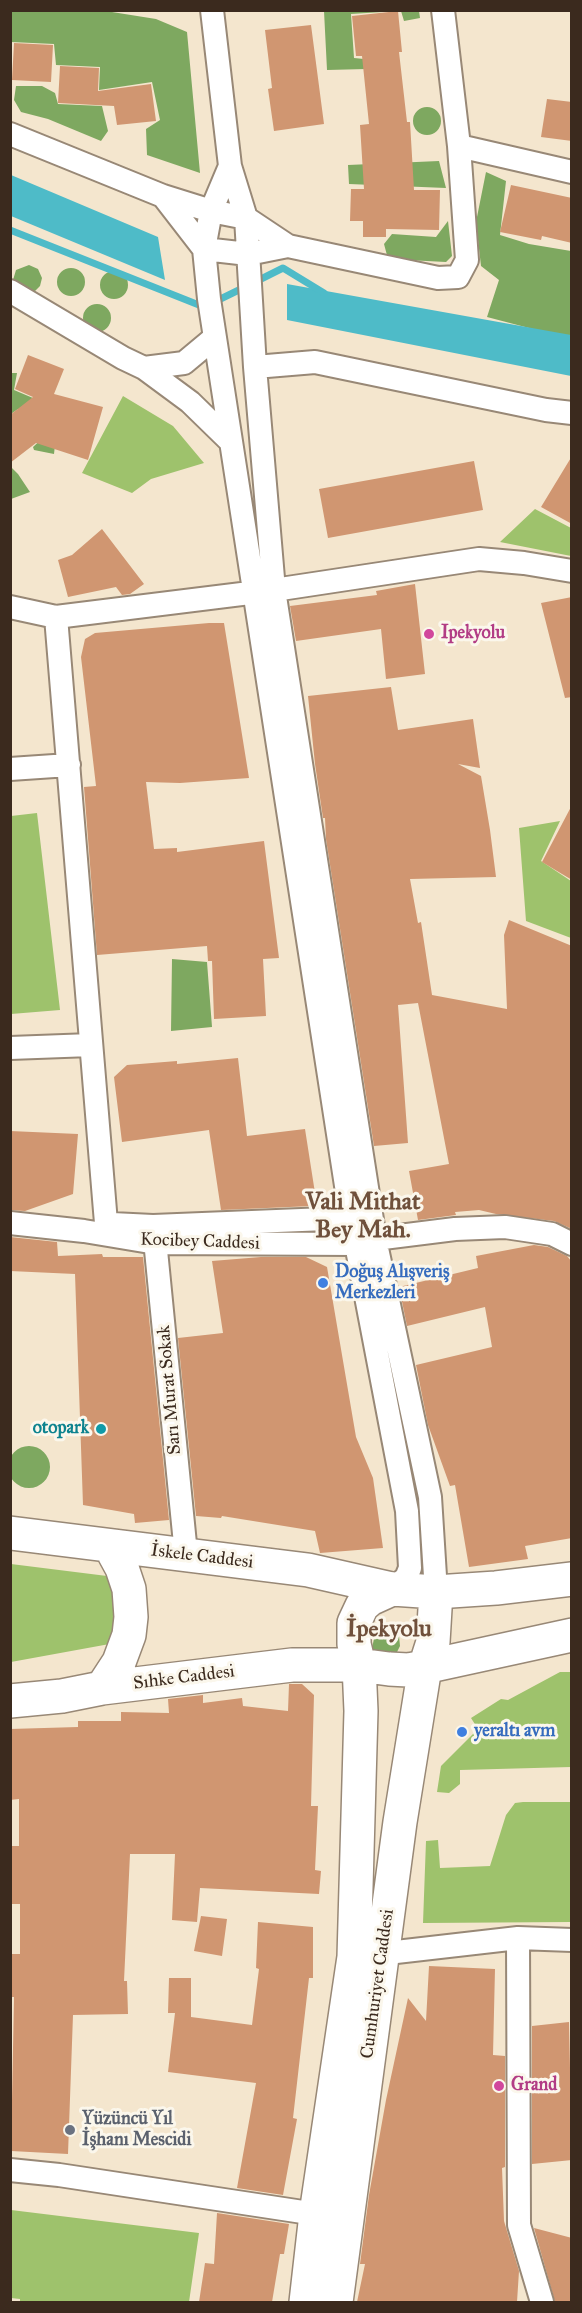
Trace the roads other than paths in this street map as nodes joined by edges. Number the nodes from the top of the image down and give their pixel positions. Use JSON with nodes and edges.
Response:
{"nodes":[{"id":1,"x":212,"y":10,"type":"edge"},
{"id":2,"x":443,"y":10,"type":"edge"},
{"id":3,"x":10,"y":134,"type":"edge"},
{"id":4,"x":459,"y":146,"type":"junction"},
{"id":5,"x":230,"y":166,"type":"junction"},
{"id":6,"x":572,"y":172,"type":"edge"},
{"id":7,"x":163,"y":196,"type":"junction"},
{"id":8,"x":212,"y":211,"type":"junction"},
{"id":9,"x":246,"y":218,"type":"junction"},
{"id":10,"x":288,"y":246,"type":"junction"},
{"id":11,"x":204,"y":249,"type":"junction"},
{"id":12,"x":249,"y":254,"type":"junction"},
{"id":13,"x":10,"y":291,"type":"edge"},
{"id":14,"x":214,"y":338,"type":"junction"},
{"id":15,"x":255,"y":366,"type":"junction"},
{"id":16,"x":144,"y":368,"type":"junction"},
{"id":17,"x":572,"y":413,"type":"edge"},
{"id":18,"x":230,"y":441,"type":"junction"},
{"id":19,"x":572,"y":572,"type":"edge"},
{"id":20,"x":264,"y":591,"type":"junction"},
{"id":21,"x":10,"y":607,"type":"edge"},
{"id":22,"x":56,"y":617,"type":"junction"},
{"id":23,"x":69,"y":765,"type":"junction"},
{"id":24,"x":10,"y":769,"type":"edge"},
{"id":25,"x":91,"y":1045,"type":"junction"},
{"id":26,"x":10,"y":1048,"type":"edge"},
{"id":27,"x":10,"y":1213,"type":"edge"},
{"id":28,"x":351,"y":1218,"type":"junction"},
{"id":29,"x":10,"y":1222,"type":"edge"},
{"id":30,"x":106,"y":1223,"type":"junction"},
{"id":31,"x":155,"y":1235,"type":"junction"},
{"id":32,"x":365,"y":1241,"type":"junction"},
{"id":33,"x":572,"y":1244,"type":"edge"},
{"id":34,"x":10,"y":1533,"type":"edge"},
{"id":35,"x":110,"y":1546,"type":"junction"},
{"id":36,"x":186,"y":1554,"type":"junction"},
{"id":37,"x":572,"y":1579,"type":"edge"},
{"id":38,"x":392,"y":1589,"type":"junction"},
{"id":39,"x":436,"y":1592,"type":"junction"},
{"id":40,"x":572,"y":1635,"type":"edge"},
{"id":41,"x":359,"y":1665,"type":"junction"},
{"id":42,"x":425,"y":1667,"type":"junction"},
{"id":43,"x":102,"y":1688,"type":"junction"},
{"id":44,"x":10,"y":1701,"type":"edge"},
{"id":45,"x":518,"y":1938,"type":"junction"},
{"id":46,"x":572,"y":1940,"type":"edge"},
{"id":47,"x":368,"y":1955,"type":"junction"},
{"id":48,"x":10,"y":2170,"type":"edge"},
{"id":49,"x":316,"y":2214,"type":"junction"},
{"id":50,"x":306,"y":2302,"type":"edge"},
{"id":51,"x":336,"y":2302,"type":"edge"},
{"id":52,"x":542,"y":2302,"type":"edge"}],
"edges":[{"from":1,"to":5,"type":"street"},
{"from":2,"to":4,"type":"street"},
{"from":3,"to":7,"type":"street"},
{"from":4,"to":6,"type":"street"},
{"from":4,"to":10,"type":"street"},
{"from":5,"to":8,"type":"street"},
{"from":5,"to":9,"type":"street"},
{"from":7,"to":8,"type":"street"},
{"from":7,"to":11,"type":"street"},
{"from":8,"to":9,"type":"street"},
{"from":8,"to":11,"type":"street"},
{"from":9,"to":10,"type":"street"},
{"from":9,"to":12,"type":"street"},
{"from":10,"to":12,"type":"street"},
{"from":11,"to":12,"type":"street"},
{"from":11,"to":14,"type":"street"},
{"from":12,"to":15,"type":"street"},
{"from":13,"to":16,"type":"street"},
{"from":14,"to":16,"type":"street"},
{"from":14,"to":18,"type":"street"},
{"from":15,"to":17,"type":"street"},
{"from":15,"to":20,"type":"street"},
{"from":16,"to":18,"type":"street"},
{"from":18,"to":20,"type":"street"},
{"from":19,"to":20,"type":"street"},
{"from":20,"to":22,"type":"street"},
{"from":20,"to":28,"type":"street"},
{"from":20,"to":32,"type":"street"},
{"from":21,"to":22,"type":"street"},
{"from":22,"to":23,"type":"street"},
{"from":23,"to":24,"type":"street"},
{"from":23,"to":25,"type":"street"},
{"from":25,"to":26,"type":"street"},
{"from":25,"to":30,"type":"street"},
{"from":27,"to":30,"type":"street","name":"Kocibey Caddesi"},
{"from":28,"to":31,"type":"street","name":"Kocibey Caddesi"},
{"from":28,"to":32,"type":"street"},
{"from":29,"to":31,"type":"street","name":"Kocibey Caddesi"},
{"from":30,"to":31,"type":"street","name":"Kocibey Caddesi"},
{"from":31,"to":32,"type":"street","name":"Kocibey Caddesi"},
{"from":31,"to":36,"type":"street","name":"Sarı Murat Sokak"},
{"from":32,"to":33,"type":"street","name":"Kocibey Caddesi"},
{"from":32,"to":38,"type":"street"},
{"from":32,"to":39,"type":"street"},
{"from":34,"to":35,"type":"main road","name":"İskele Caddesi"},
{"from":35,"to":36,"type":"main road","name":"İskele Caddesi"},
{"from":35,"to":43,"type":"main road"},
{"from":36,"to":38,"type":"main road","name":"İskele Caddesi"},
{"from":37,"to":39,"type":"main road"},
{"from":38,"to":39,"type":"main road"},
{"from":38,"to":41,"type":"main road"},
{"from":39,"to":42,"type":"main road"},
{"from":40,"to":42,"type":"main road"},
{"from":41,"to":42,"type":"main road"},
{"from":41,"to":43,"type":"main road","name":"Sıhke Caddesi"},
{"from":41,"to":47,"type":"main road","name":"Cumhuriyet Caddesi"},
{"from":42,"to":47,"type":"main road","name":"Cumhuriyet Caddesi"},
{"from":43,"to":44,"type":"main road","name":"Sıhke Caddesi"},
{"from":45,"to":46,"type":"street"},
{"from":45,"to":47,"type":"street"},
{"from":45,"to":52,"type":"street"},
{"from":47,"to":49,"type":"main road","name":"Cumhuriyet Caddesi"},
{"from":47,"to":51,"type":"main road","name":"Cumhuriyet Caddesi"},
{"from":48,"to":49,"type":"street"},
{"from":49,"to":50,"type":"main road","name":"Cumhuriyet Caddesi"}]}
